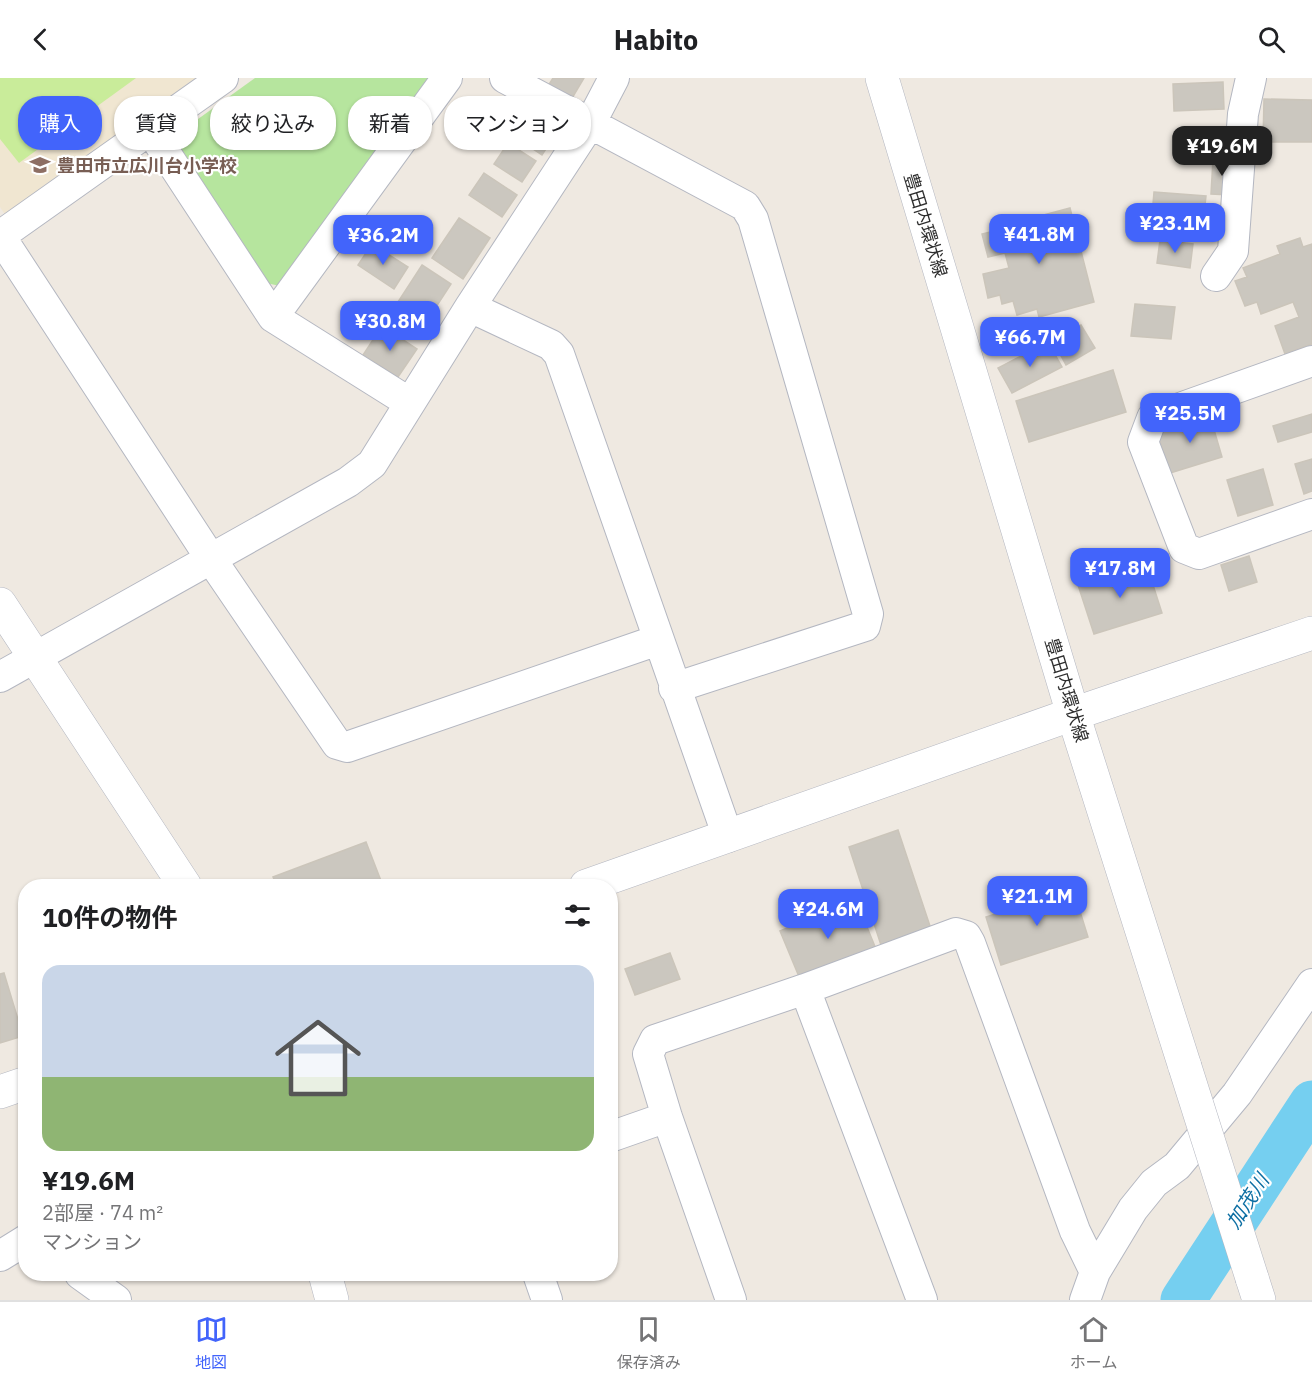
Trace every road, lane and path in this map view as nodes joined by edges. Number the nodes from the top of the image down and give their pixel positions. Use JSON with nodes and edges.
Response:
{"nodes":[{"id":1,"x":223,"y":78,"type":"edge"},
{"id":2,"x":447,"y":78,"type":"edge"},
{"id":3,"x":505,"y":78,"type":"edge"},
{"id":4,"x":614,"y":78,"type":"edge"},
{"id":5,"x":882,"y":78,"type":"edge"},
{"id":6,"x":1251,"y":78,"type":"edge"},
{"id":7,"x":198,"y":96,"type":"edge"},
{"id":8,"x":540,"y":96,"type":"edge"},
{"id":9,"x":591,"y":122,"type":"joint"},
{"id":10,"x":124,"y":150,"type":"edge"},
{"id":11,"x":163,"y":150,"type":"edge"},
{"id":12,"x":573,"y":150,"type":"edge"},
{"id":13,"x":0,"y":236,"type":"edge"},
{"id":14,"x":1216,"y":276,"type":"dead end"},
{"id":15,"x":470,"y":307,"type":"junction"},
{"id":16,"x":273,"y":317,"type":"junction"},
{"id":17,"x":1312,"y":361,"type":"edge"},
{"id":18,"x":410,"y":404,"type":"junction"},
{"id":19,"x":1312,"y":514,"type":"edge"},
{"id":20,"x":211,"y":559,"type":"junction"},
{"id":21,"x":0,"y":604,"type":"edge"},
{"id":22,"x":1312,"y":633,"type":"edge"},
{"id":23,"x":658,"y":640,"type":"junction"},
{"id":24,"x":35,"y":658,"type":"junction"},
{"id":25,"x":0,"y":677,"type":"edge"},
{"id":26,"x":674,"y":688,"type":"junction"},
{"id":27,"x":1074,"y":714,"type":"junction"},
{"id":28,"x":728,"y":837,"type":"junction"},
{"id":29,"x":180,"y":879,"type":"edge"},
{"id":30,"x":606,"y":879,"type":"edge"},
{"id":31,"x":1312,"y":984,"type":"edge"},
{"id":32,"x":805,"y":989,"type":"junction"},
{"id":33,"x":18,"y":1086,"type":"edge"},
{"id":34,"x":0,"y":1092,"type":"edge"},
{"id":35,"x":667,"y":1117,"type":"junction"},
{"id":36,"x":618,"y":1134,"type":"edge"},
{"id":37,"x":18,"y":1244,"type":"edge"},
{"id":38,"x":0,"y":1256,"type":"edge"},
{"id":39,"x":1095,"y":1272,"type":"junction"},
{"id":40,"x":90,"y":1281,"type":"edge"},
{"id":41,"x":327,"y":1281,"type":"edge"},
{"id":42,"x":540,"y":1281,"type":"edge"},
{"id":43,"x":1256,"y":1289,"type":"edge"},
{"id":44,"x":116,"y":1300,"type":"edge"},
{"id":45,"x":333,"y":1300,"type":"edge"},
{"id":46,"x":547,"y":1300,"type":"edge"},
{"id":47,"x":731,"y":1300,"type":"edge"},
{"id":48,"x":922,"y":1300,"type":"edge"},
{"id":49,"x":1085,"y":1300,"type":"edge"}],
"edges":[{"from":1,"to":7,"type":"street"},
{"from":2,"to":16,"type":"street"},
{"from":3,"to":8,"type":"street"},
{"from":4,"to":9,"type":"street"},
{"from":5,"to":27,"type":"street","name":"豊田内環状線"},
{"from":6,"to":14,"type":"street"},
{"from":9,"to":26,"type":"street"},
{"from":10,"to":13,"type":"street"},
{"from":11,"to":16,"type":"street"},
{"from":12,"to":15,"type":"street"},
{"from":13,"to":20,"type":"street"},
{"from":15,"to":18,"type":"street"},
{"from":15,"to":23,"type":"street"},
{"from":16,"to":18,"type":"street"},
{"from":17,"to":19,"type":"street"},
{"from":18,"to":20,"type":"street"},
{"from":20,"to":23,"type":"street"},
{"from":20,"to":24,"type":"street"},
{"from":21,"to":24,"type":"street"},
{"from":22,"to":27,"type":"street"},
{"from":23,"to":26,"type":"street"},
{"from":24,"to":25,"type":"street"},
{"from":24,"to":29,"type":"street"},
{"from":26,"to":28,"type":"street"},
{"from":27,"to":28,"type":"street"},
{"from":27,"to":43,"type":"street","name":"豊田内環状線","bridge":true},
{"from":28,"to":30,"type":"street"},
{"from":31,"to":39,"type":"street"},
{"from":32,"to":35,"type":"street"},
{"from":32,"to":39,"type":"street"},
{"from":32,"to":48,"type":"street"},
{"from":33,"to":34,"type":"street"},
{"from":35,"to":36,"type":"street"},
{"from":35,"to":47,"type":"street"},
{"from":37,"to":38,"type":"street"},
{"from":39,"to":49,"type":"street"},
{"from":40,"to":44,"type":"street"},
{"from":41,"to":45,"type":"street"},
{"from":42,"to":46,"type":"street"}]}
